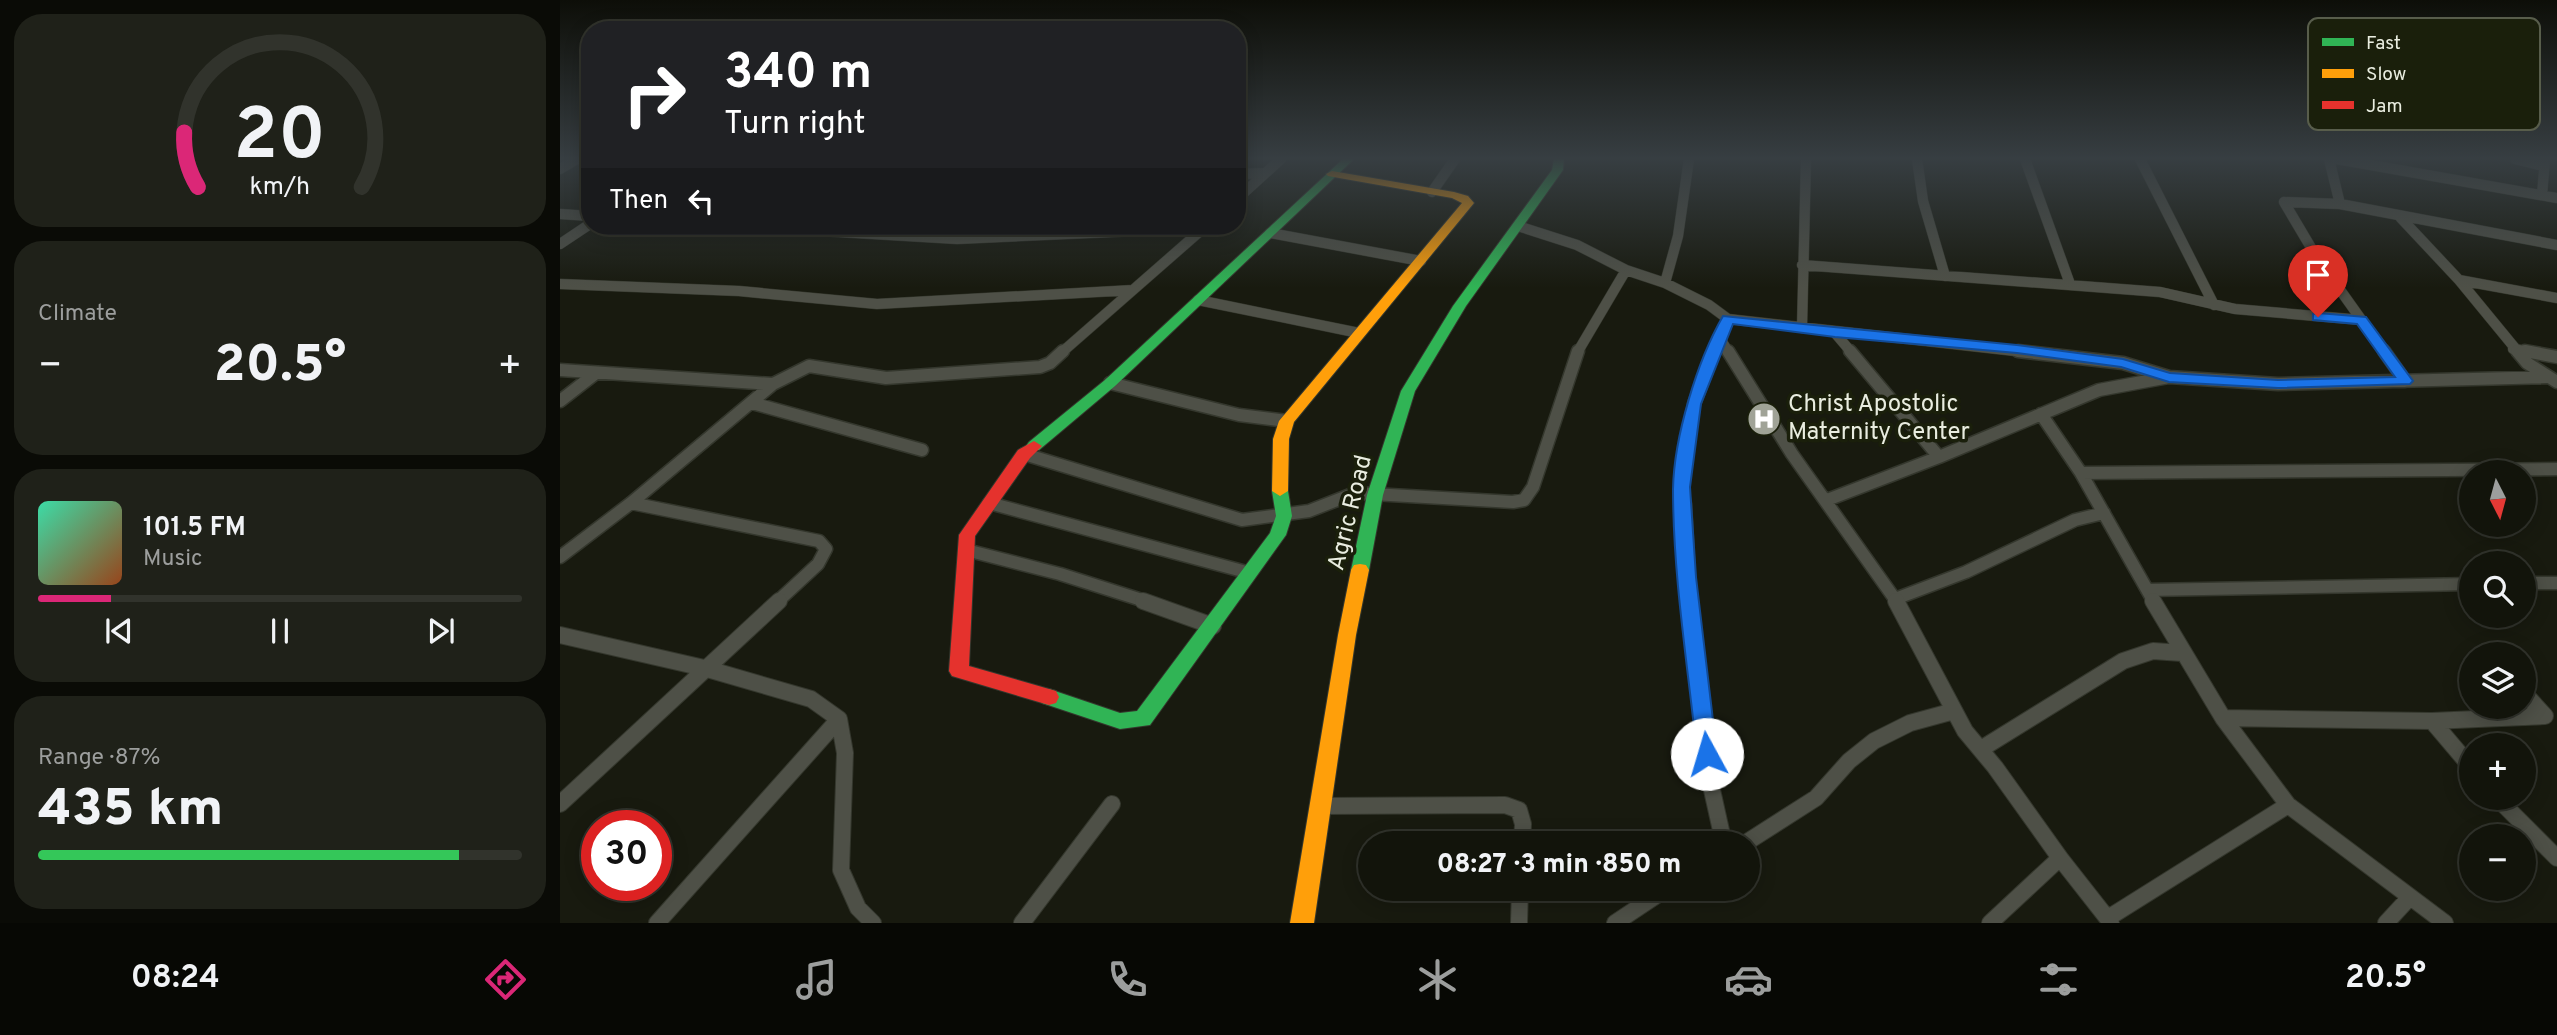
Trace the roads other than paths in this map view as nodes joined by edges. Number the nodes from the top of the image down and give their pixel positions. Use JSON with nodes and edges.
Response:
{"nodes":[{"id":1,"x":1302,"y":202,"type":"edge"},
{"id":2,"x":1467,"y":202,"type":"edge"},
{"id":3,"x":1535,"y":202,"type":"edge"},
{"id":4,"x":1683,"y":202,"type":"edge"},
{"id":5,"x":1804,"y":202,"type":"edge"},
{"id":6,"x":1923,"y":202,"type":"edge"},
{"id":7,"x":2041,"y":202,"type":"edge"},
{"id":8,"x":2162,"y":202,"type":"edge"},
{"id":9,"x":2284,"y":202,"type":"edge"},
{"id":10,"x":2286,"y":202,"type":"edge"},
{"id":11,"x":2340,"y":204,"type":"joint"},
{"id":12,"x":560,"y":214,"type":"edge"},
{"id":13,"x":581,"y":215,"type":"edge"},
{"id":14,"x":2399,"y":216,"type":"junction"},
{"id":15,"x":1518,"y":226,"type":"junction"},
{"id":16,"x":581,"y":230,"type":"edge"},
{"id":17,"x":1270,"y":233,"type":"junction"},
{"id":18,"x":890,"y":235,"type":"edge"},
{"id":19,"x":1040,"y":235,"type":"edge"},
{"id":20,"x":1196,"y":235,"type":"edge"},
{"id":21,"x":560,"y":244,"type":"edge"},
{"id":22,"x":2557,"y":245,"type":"edge"},
{"id":23,"x":1421,"y":261,"type":"junction"},
{"id":24,"x":1802,"y":265,"type":"junction"},
{"id":25,"x":1626,"y":270,"type":"junction"},
{"id":26,"x":1945,"y":276,"type":"junction"},
{"id":27,"x":2459,"y":280,"type":"junction"},
{"id":28,"x":560,"y":284,"type":"edge"},
{"id":29,"x":1665,"y":284,"type":"junction"},
{"id":30,"x":2070,"y":284,"type":"junction"},
{"id":31,"x":1133,"y":290,"type":"junction"},
{"id":32,"x":2557,"y":298,"type":"edge"},
{"id":33,"x":1198,"y":300,"type":"junction"},
{"id":34,"x":2214,"y":305,"type":"junction"},
{"id":35,"x":1728,"y":319,"type":"junction"},
{"id":36,"x":2362,"y":320,"type":"junction"},
{"id":37,"x":1802,"y":328,"type":"junction"},
{"id":38,"x":1359,"y":333,"type":"junction"},
{"id":39,"x":1835,"y":333,"type":"junction"},
{"id":40,"x":1719,"y":337,"type":"junction"},
{"id":41,"x":2513,"y":349,"type":"junction"},
{"id":42,"x":2557,"y":357,"type":"edge"},
{"id":43,"x":560,"y":370,"type":"edge"},
{"id":44,"x":596,"y":373,"type":"junction"},
{"id":45,"x":2169,"y":377,"type":"junction"},
{"id":46,"x":2552,"y":380,"type":"edge"},
{"id":47,"x":2405,"y":381,"type":"junction"},
{"id":48,"x":1110,"y":383,"type":"junction"},
{"id":49,"x":772,"y":384,"type":"junction"},
{"id":50,"x":560,"y":401,"type":"edge"},
{"id":51,"x":752,"y":403,"type":"junction"},
{"id":52,"x":2041,"y":414,"type":"junction"},
{"id":53,"x":1287,"y":421,"type":"junction"},
{"id":54,"x":922,"y":450,"type":"dead end"},
{"id":55,"x":1024,"y":454,"type":"junction"},
{"id":56,"x":1939,"y":457,"type":"junction"},
{"id":57,"x":2557,"y":469,"type":"edge"},
{"id":58,"x":2081,"y":473,"type":"junction"},
{"id":59,"x":1375,"y":495,"type":"junction"},
{"id":60,"x":1827,"y":500,"type":"junction"},
{"id":61,"x":631,"y":503,"type":"junction"},
{"id":62,"x":989,"y":503,"type":"junction"},
{"id":63,"x":2104,"y":513,"type":"junction"},
{"id":64,"x":1284,"y":516,"type":"junction"},
{"id":65,"x":966,"y":550,"type":"junction"},
{"id":66,"x":560,"y":557,"type":"edge"},
{"id":67,"x":1250,"y":573,"type":"junction"},
{"id":68,"x":2536,"y":583,"type":"edge"},
{"id":69,"x":2557,"y":583,"type":"edge"},
{"id":70,"x":2459,"y":584,"type":"edge"},
{"id":71,"x":2147,"y":590,"type":"junction"},
{"id":72,"x":1895,"y":599,"type":"junction"},
{"id":73,"x":1213,"y":626,"type":"junction"},
{"id":74,"x":560,"y":635,"type":"edge"},
{"id":75,"x":2182,"y":653,"type":"junction"},
{"id":76,"x":704,"y":668,"type":"junction"},
{"id":77,"x":2536,"y":703,"type":"edge"},
{"id":78,"x":1954,"y":711,"type":"junction"},
{"id":79,"x":2551,"y":716,"type":"edge"},
{"id":80,"x":2223,"y":718,"type":"junction"},
{"id":81,"x":839,"y":719,"type":"junction"},
{"id":82,"x":2432,"y":721,"type":"junction"},
{"id":83,"x":1981,"y":749,"type":"junction"},
{"id":84,"x":2459,"y":753,"type":"edge"},
{"id":85,"x":560,"y":804,"type":"edge"},
{"id":86,"x":1111,"y":804,"type":"dead end"},
{"id":87,"x":2288,"y":805,"type":"junction"},
{"id":88,"x":1320,"y":806,"type":"junction"},
{"id":89,"x":2509,"y":810,"type":"edge"},
{"id":90,"x":1523,"y":831,"type":"edge"},
{"id":91,"x":1721,"y":831,"type":"edge"},
{"id":92,"x":1760,"y":834,"type":"edge"},
{"id":93,"x":2060,"y":858,"type":"junction"},
{"id":94,"x":2557,"y":858,"type":"edge"},
{"id":95,"x":2410,"y":897,"type":"junction"},
{"id":96,"x":1520,"y":901,"type":"edge"},
{"id":97,"x":1648,"y":901,"type":"edge"},
{"id":98,"x":2109,"y":921,"type":"edge"},
{"id":99,"x":657,"y":923,"type":"edge"},
{"id":100,"x":873,"y":923,"type":"edge"},
{"id":101,"x":1022,"y":923,"type":"edge"},
{"id":102,"x":1302,"y":923,"type":"edge"},
{"id":103,"x":1519,"y":923,"type":"edge"},
{"id":104,"x":1615,"y":923,"type":"edge"},
{"id":105,"x":1990,"y":923,"type":"edge"},
{"id":106,"x":2386,"y":923,"type":"edge"},
{"id":107,"x":2445,"y":923,"type":"edge"}],
"edges":[{"from":1,"to":17,"type":"street"},
{"from":2,"to":23,"type":"street"},
{"from":3,"to":15,"type":"street","name":"Agric Road"},
{"from":4,"to":29,"type":"street"},
{"from":5,"to":24,"type":"street"},
{"from":6,"to":26,"type":"street"},
{"from":7,"to":30,"type":"street"},
{"from":8,"to":34,"type":"street"},
{"from":9,"to":36,"type":"street"},
{"from":10,"to":11,"type":"street"},
{"from":11,"to":14,"type":"street"},
{"from":12,"to":13,"type":"street"},
{"from":14,"to":22,"type":"street"},
{"from":14,"to":27,"type":"street"},
{"from":15,"to":25,"type":"street"},
{"from":15,"to":59,"type":"street","name":"Agric Road"},
{"from":16,"to":21,"type":"street"},
{"from":17,"to":23,"type":"street"},
{"from":17,"to":33,"type":"street"},
{"from":18,"to":19,"type":"street"},
{"from":20,"to":31,"type":"street"},
{"from":23,"to":38,"type":"street"},
{"from":24,"to":26,"type":"street"},
{"from":24,"to":37,"type":"street"},
{"from":25,"to":29,"type":"street"},
{"from":25,"to":59,"type":"street"},
{"from":26,"to":30,"type":"street"},
{"from":27,"to":32,"type":"street"},
{"from":27,"to":41,"type":"street"},
{"from":28,"to":31,"type":"street"},
{"from":29,"to":35,"type":"street"},
{"from":30,"to":34,"type":"street"},
{"from":31,"to":49,"type":"street"},
{"from":33,"to":38,"type":"street"},
{"from":33,"to":48,"type":"street"},
{"from":34,"to":36,"type":"street"},
{"from":35,"to":37,"type":"street"},
{"from":35,"to":40,"type":"street"},
{"from":36,"to":47,"type":"street"},
{"from":37,"to":39,"type":"street"},
{"from":38,"to":53,"type":"street"},
{"from":39,"to":45,"type":"street"},
{"from":39,"to":56,"type":"street"},
{"from":40,"to":60,"type":"street"},
{"from":40,"to":91,"type":"street"},
{"from":41,"to":42,"type":"street"},
{"from":41,"to":46,"type":"street"},
{"from":43,"to":44,"type":"street"},
{"from":44,"to":49,"type":"street"},
{"from":44,"to":50,"type":"street"},
{"from":45,"to":47,"type":"street"},
{"from":45,"to":52,"type":"street"},
{"from":46,"to":47,"type":"street"},
{"from":48,"to":53,"type":"street"},
{"from":48,"to":55,"type":"street"},
{"from":49,"to":51,"type":"street"},
{"from":51,"to":54,"type":"street"},
{"from":51,"to":61,"type":"street"},
{"from":52,"to":56,"type":"street"},
{"from":52,"to":58,"type":"street"},
{"from":53,"to":64,"type":"street"},
{"from":55,"to":62,"type":"street"},
{"from":55,"to":64,"type":"street"},
{"from":56,"to":60,"type":"street"},
{"from":57,"to":58,"type":"street"},
{"from":58,"to":63,"type":"street"},
{"from":59,"to":64,"type":"street"},
{"from":59,"to":88,"type":"street","name":"Agric Road"},
{"from":60,"to":72,"type":"street"},
{"from":61,"to":66,"type":"street"},
{"from":61,"to":76,"type":"street"},
{"from":62,"to":65,"type":"street"},
{"from":62,"to":67,"type":"street"},
{"from":63,"to":71,"type":"street"},
{"from":63,"to":72,"type":"street"},
{"from":64,"to":67,"type":"street"},
{"from":65,"to":73,"type":"street"},
{"from":65,"to":73,"type":"street"},
{"from":67,"to":73,"type":"street"},
{"from":68,"to":69,"type":"street"},
{"from":70,"to":71,"type":"street"},
{"from":71,"to":75,"type":"street"},
{"from":72,"to":78,"type":"street"},
{"from":74,"to":76,"type":"street"},
{"from":75,"to":80,"type":"street"},
{"from":75,"to":83,"type":"street"},
{"from":76,"to":81,"type":"street"},
{"from":76,"to":85,"type":"street"},
{"from":77,"to":79,"type":"street"},
{"from":78,"to":83,"type":"street"},
{"from":78,"to":92,"type":"street"},
{"from":79,"to":82,"type":"street"},
{"from":80,"to":82,"type":"street"},
{"from":80,"to":87,"type":"street"},
{"from":81,"to":99,"type":"street"},
{"from":81,"to":100,"type":"street"},
{"from":82,"to":84,"type":"street"},
{"from":83,"to":93,"type":"street"},
{"from":86,"to":101,"type":"street"},
{"from":87,"to":95,"type":"street"},
{"from":87,"to":98,"type":"street"},
{"from":88,"to":90,"type":"street"},
{"from":88,"to":102,"type":"street","name":"Agric Road"},
{"from":89,"to":94,"type":"street"},
{"from":93,"to":98,"type":"street"},
{"from":93,"to":105,"type":"street"},
{"from":95,"to":106,"type":"street"},
{"from":95,"to":107,"type":"street"},
{"from":96,"to":103,"type":"street"},
{"from":97,"to":104,"type":"street"}]}
